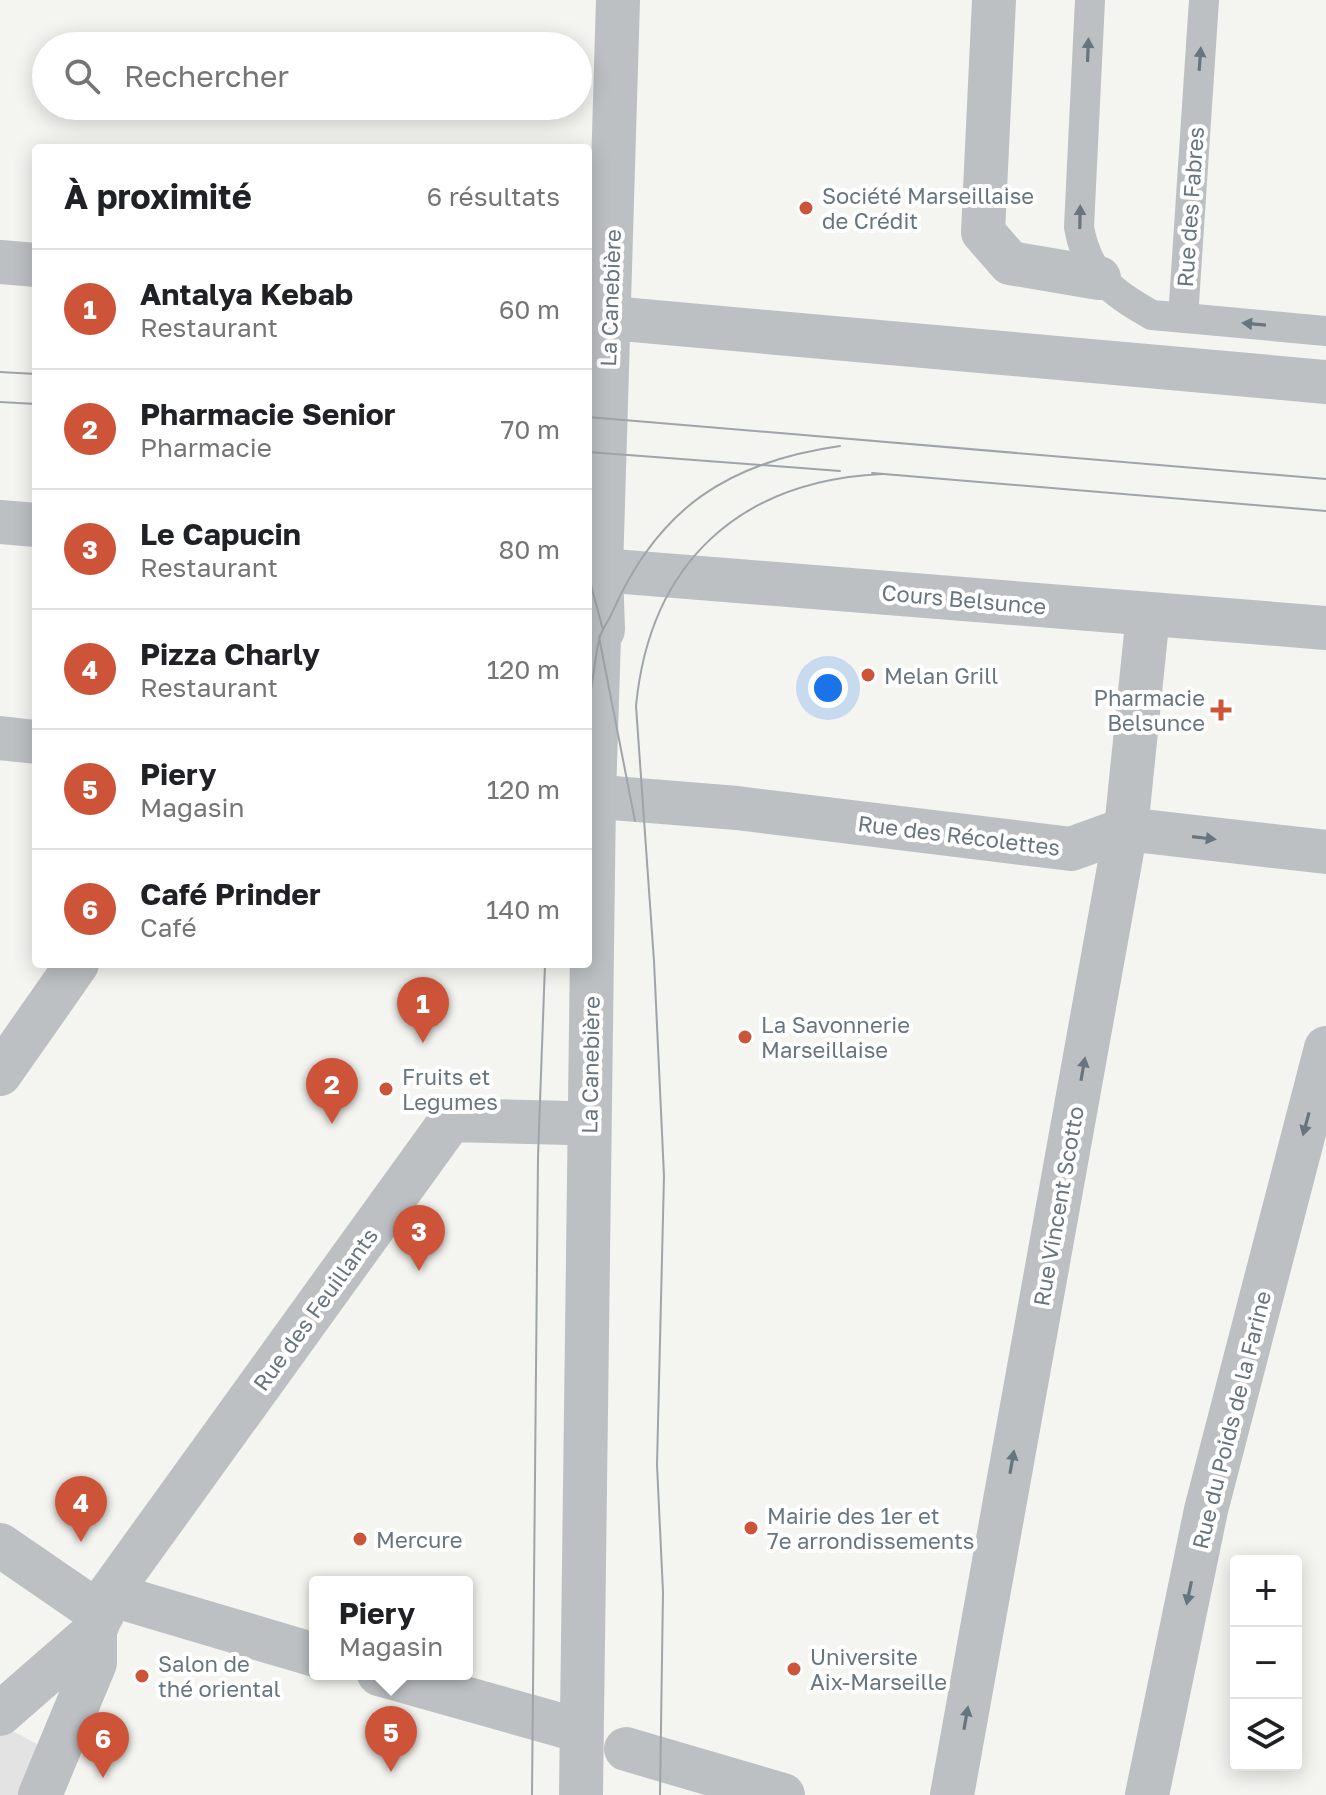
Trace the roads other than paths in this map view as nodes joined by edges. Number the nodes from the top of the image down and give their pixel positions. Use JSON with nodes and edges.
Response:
{"nodes":[{"id":1,"x":618,"y":0,"type":"edge"},
{"id":2,"x":994,"y":0,"type":"edge"},
{"id":3,"x":1090,"y":0,"type":"edge"},
{"id":4,"x":1204,"y":0,"type":"edge"},
{"id":5,"x":0,"y":262,"type":"edge"},
{"id":6,"x":32,"y":265,"type":"edge"},
{"id":7,"x":1099,"y":278,"type":"junction"},
{"id":8,"x":599,"y":317,"type":"edge"},
{"id":9,"x":1183,"y":318,"type":"junction"},
{"id":10,"x":1326,"y":331,"type":"edge"},
{"id":11,"x":1326,"y":382,"type":"edge"},
{"id":12,"x":0,"y":522,"type":"edge"},
{"id":13,"x":32,"y":525,"type":"edge"},
{"id":14,"x":595,"y":570,"type":"edge"},
{"id":15,"x":1148,"y":614,"type":"junction"},
{"id":16,"x":1326,"y":628,"type":"edge"},
{"id":17,"x":0,"y":738,"type":"edge"},
{"id":18,"x":32,"y":742,"type":"edge"},
{"id":19,"x":592,"y":776,"type":"edge"},
{"id":20,"x":592,"y":796,"type":"edge"},
{"id":21,"x":1126,"y":829,"type":"junction"},
{"id":22,"x":1326,"y":852,"type":"edge"},
{"id":23,"x":74,"y":968,"type":"edge"},
{"id":24,"x":589,"y":968,"type":"edge"},
{"id":25,"x":1326,"y":1048,"type":"edge"},
{"id":26,"x":0,"y":1074,"type":"edge"},
{"id":27,"x":570,"y":1123,"type":"dead end"},
{"id":28,"x":0,"y":1545,"type":"edge"},
{"id":29,"x":102,"y":1613,"type":"junction"},
{"id":30,"x":309,"y":1654,"type":"edge"},
{"id":31,"x":400,"y":1680,"type":"edge"},
{"id":32,"x":0,"y":1714,"type":"edge"},
{"id":33,"x":567,"y":1727,"type":"dead end"},
{"id":34,"x":626,"y":1749,"type":"dead end"},
{"id":35,"x":40,"y":1795,"type":"edge"},
{"id":36,"x":581,"y":1795,"type":"edge"},
{"id":37,"x":783,"y":1795,"type":"edge"},
{"id":38,"x":952,"y":1795,"type":"edge"},
{"id":39,"x":1147,"y":1795,"type":"edge"}],
"edges":[{"from":1,"to":8,"type":"street","name":"La Canebière"},
{"from":2,"to":7,"type":"street","name":"Rue des Fabres"},
{"from":7,"to":3,"type":"lane","name":"Rue des Fabres","one_way":true},
{"from":9,"to":4,"type":"lane","name":"Rue des Fabres","one_way":true},
{"from":5,"to":6,"type":"street"},
{"from":7,"to":9,"type":"lane","name":"Rue des Fabres"},
{"from":8,"to":11,"type":"street"},
{"from":8,"to":14,"type":"street","name":"La Canebière"},
{"from":10,"to":9,"type":"lane","one_way":true},
{"from":12,"to":13,"type":"street"},
{"from":14,"to":15,"type":"street","name":"Cours Belsunce"},
{"from":14,"to":19,"type":"street","name":"La Canebière"},
{"from":15,"to":16,"type":"street","name":"Cours Belsunce"},
{"from":15,"to":21,"type":"street","name":"Rue Vincent Scotto"},
{"from":17,"to":18,"type":"street"},
{"from":20,"to":21,"type":"street","name":"Rue des Récolettes"},
{"from":21,"to":22,"type":"street","name":"Rue des Récolettes","one_way":true},
{"from":38,"to":21,"type":"street","name":"Rue Vincent Scotto","one_way":true},
{"from":23,"to":26,"type":"street"},
{"from":24,"to":36,"type":"street","name":"La Canebière"},
{"from":25,"to":39,"type":"street","name":"Rue du Poids de la Farine","one_way":true},
{"from":27,"to":29,"type":"street","name":"Rue des Feuillants"},
{"from":28,"to":29,"type":"street"},
{"from":29,"to":30,"type":"street"},
{"from":29,"to":32,"type":"street"},
{"from":29,"to":35,"type":"street"},
{"from":31,"to":33,"type":"street"},
{"from":34,"to":37,"type":"street"}]}
